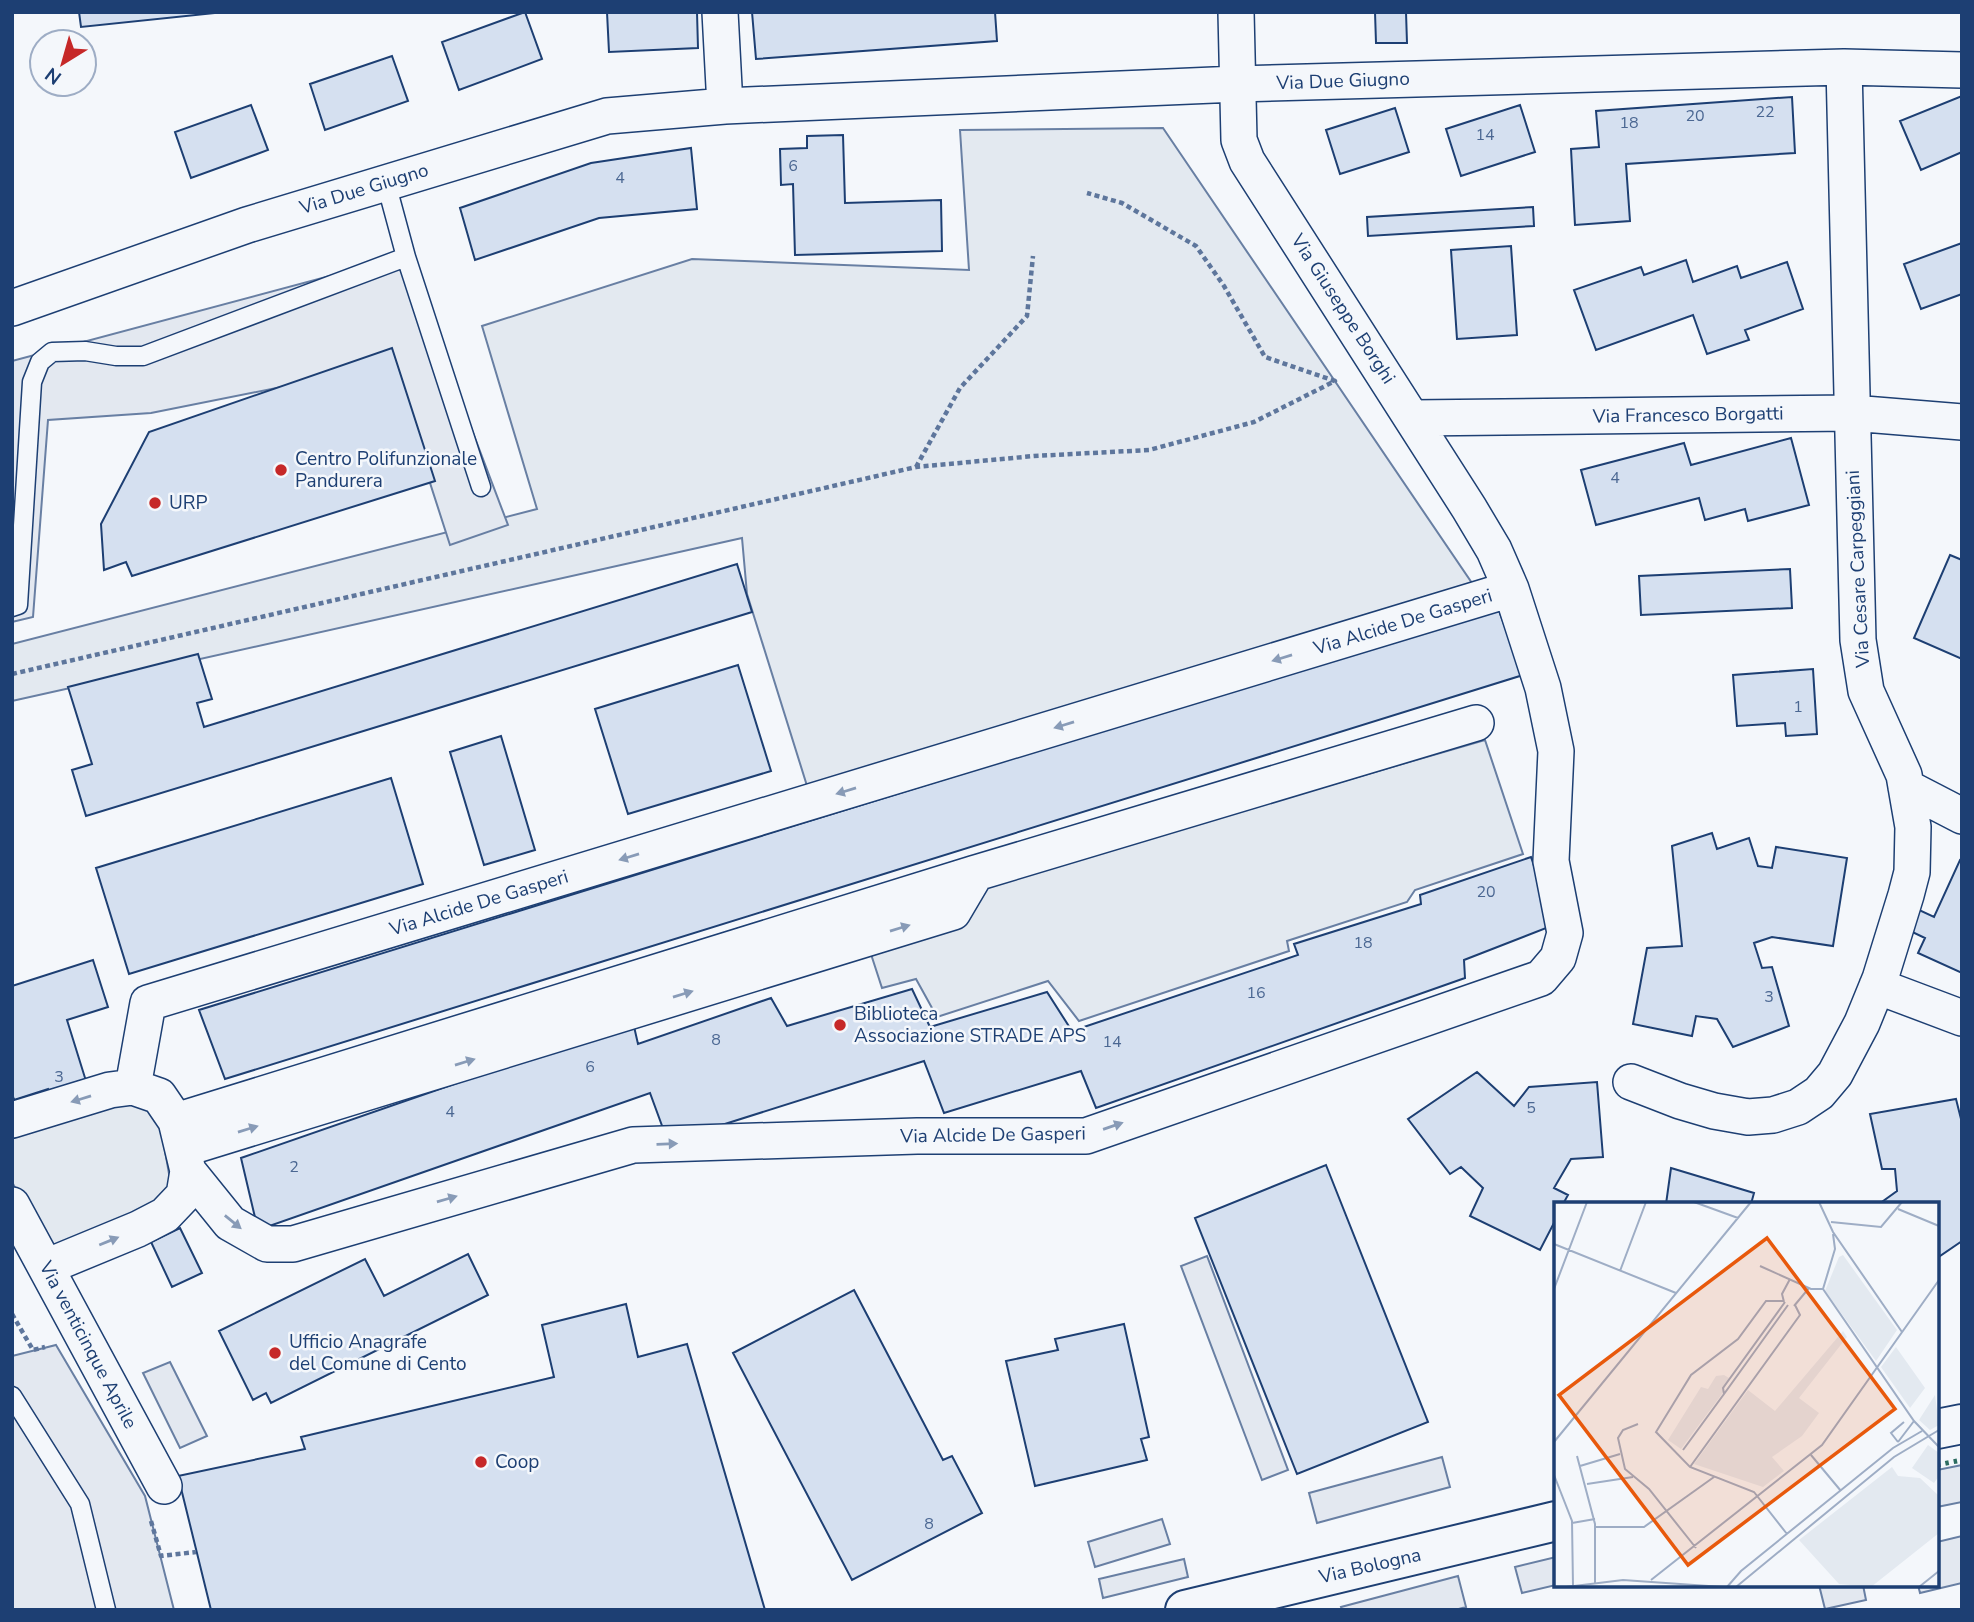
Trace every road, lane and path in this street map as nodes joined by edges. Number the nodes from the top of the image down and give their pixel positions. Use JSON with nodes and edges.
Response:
{"nodes":[{"id":1,"x":720,"y":12,"type":"edge"},
{"id":2,"x":1236,"y":12,"type":"edge"},
{"id":3,"x":1844,"y":67,"type":"junction"},
{"id":4,"x":1962,"y":70,"type":"edge"},
{"id":5,"x":1237,"y":84,"type":"junction"},
{"id":6,"x":725,"y":106,"type":"junction"},
{"id":7,"x":386,"y":183,"type":"junction"},
{"id":8,"x":1087,"y":193,"type":"dead end"},
{"id":9,"x":1033,"y":256,"type":"dead end"},
{"id":10,"x":406,"y":257,"type":"junction"},
{"id":11,"x":12,"y":308,"type":"edge"},
{"id":12,"x":1852,"y":413,"type":"junction"},
{"id":13,"x":1413,"y":418,"type":"junction"},
{"id":14,"x":1962,"y":422,"type":"edge"},
{"id":15,"x":916,"y":467,"type":"junction"},
{"id":16,"x":481,"y":487,"type":"dead end"},
{"id":17,"x":1511,"y":589,"type":"junction"},
{"id":18,"x":12,"y":607,"type":"edge"},
{"id":19,"x":12,"y":674,"type":"edge"},
{"id":20,"x":1476,"y":723,"type":"dead end"},
{"id":21,"x":1906,"y":787,"type":"junction"},
{"id":22,"x":1962,"y":816,"type":"edge"},
{"id":23,"x":1877,"y":986,"type":"junction"},
{"id":24,"x":1962,"y":1018,"type":"edge"},
{"id":25,"x":1631,"y":1082,"type":"dead end"},
{"id":26,"x":133,"y":1087,"type":"junction"},
{"id":27,"x":12,"y":1120,"type":"edge"},
{"id":28,"x":182,"y":1147,"type":"junction"},
{"id":29,"x":12,"y":1205,"type":"edge"},
{"id":30,"x":46,"y":1266,"type":"junction"},
{"id":31,"x":12,"y":1396,"type":"edge"},
{"id":32,"x":1962,"y":1424,"type":"edge"},
{"id":33,"x":1939,"y":1429,"type":"edge"},
{"id":34,"x":164,"y":1486,"type":"dead end"},
{"id":35,"x":1554,"y":1521,"type":"edge"},
{"id":36,"x":106,"y":1610,"type":"edge"},
{"id":37,"x":1185,"y":1610,"type":"edge"}],
"edges":[{"from":1,"to":6,"type":"street"},
{"from":2,"to":5,"type":"street","name":"Via Giuseppe Borghi"},
{"from":3,"to":4,"type":"street","name":"Via Due Giugno"},
{"from":3,"to":5,"type":"street","name":"Via Due Giugno"},
{"from":3,"to":12,"type":"street","name":"Via Cesare Carpeggiani"},
{"from":5,"to":6,"type":"street","name":"Via Due Giugno"},
{"from":5,"to":13,"type":"street","name":"Via Giuseppe Borghi"},
{"from":6,"to":7,"type":"street","name":"Via Due Giugno"},
{"from":7,"to":10,"type":"lane"},
{"from":7,"to":11,"type":"street","name":"Via Due Giugno"},
{"from":8,"to":15,"type":"path"},
{"from":9,"to":15,"type":"path"},
{"from":10,"to":16,"type":"lane"},
{"from":10,"to":18,"type":"lane"},
{"from":12,"to":13,"type":"street","name":"Via Francesco Borgatti"},
{"from":12,"to":14,"type":"street","name":"Via Francesco Borgatti"},
{"from":12,"to":21,"type":"street","name":"Via Cesare Carpeggiani"},
{"from":13,"to":17,"type":"street","name":"Via Giuseppe Borghi"},
{"from":15,"to":19,"type":"path"},
{"from":17,"to":26,"type":"street","name":"Via Alcide De Gasperi","one_way":true},
{"from":28,"to":17,"type":"street","name":"Via Alcide De Gasperi","one_way":true},
{"from":20,"to":28,"type":"street"},
{"from":21,"to":22,"type":"street"},
{"from":21,"to":23,"type":"street","name":"Via Cesare Carpeggiani"},
{"from":23,"to":24,"type":"street"},
{"from":23,"to":25,"type":"street","name":"Via Cesare Carpeggiani"},
{"from":26,"to":27,"type":"street","one_way":true},
{"from":26,"to":28,"type":"street","name":"Via Alcide De Gasperi"},
{"from":30,"to":28,"type":"street","one_way":true},
{"from":29,"to":30,"type":"street","name":"Via venticinque Aprile"},
{"from":30,"to":34,"type":"street","name":"Via venticinque Aprile"},
{"from":31,"to":36,"type":"lane"},
{"from":32,"to":33,"type":"main road"},
{"from":35,"to":37,"type":"main road","name":"Via Bologna"}]}
